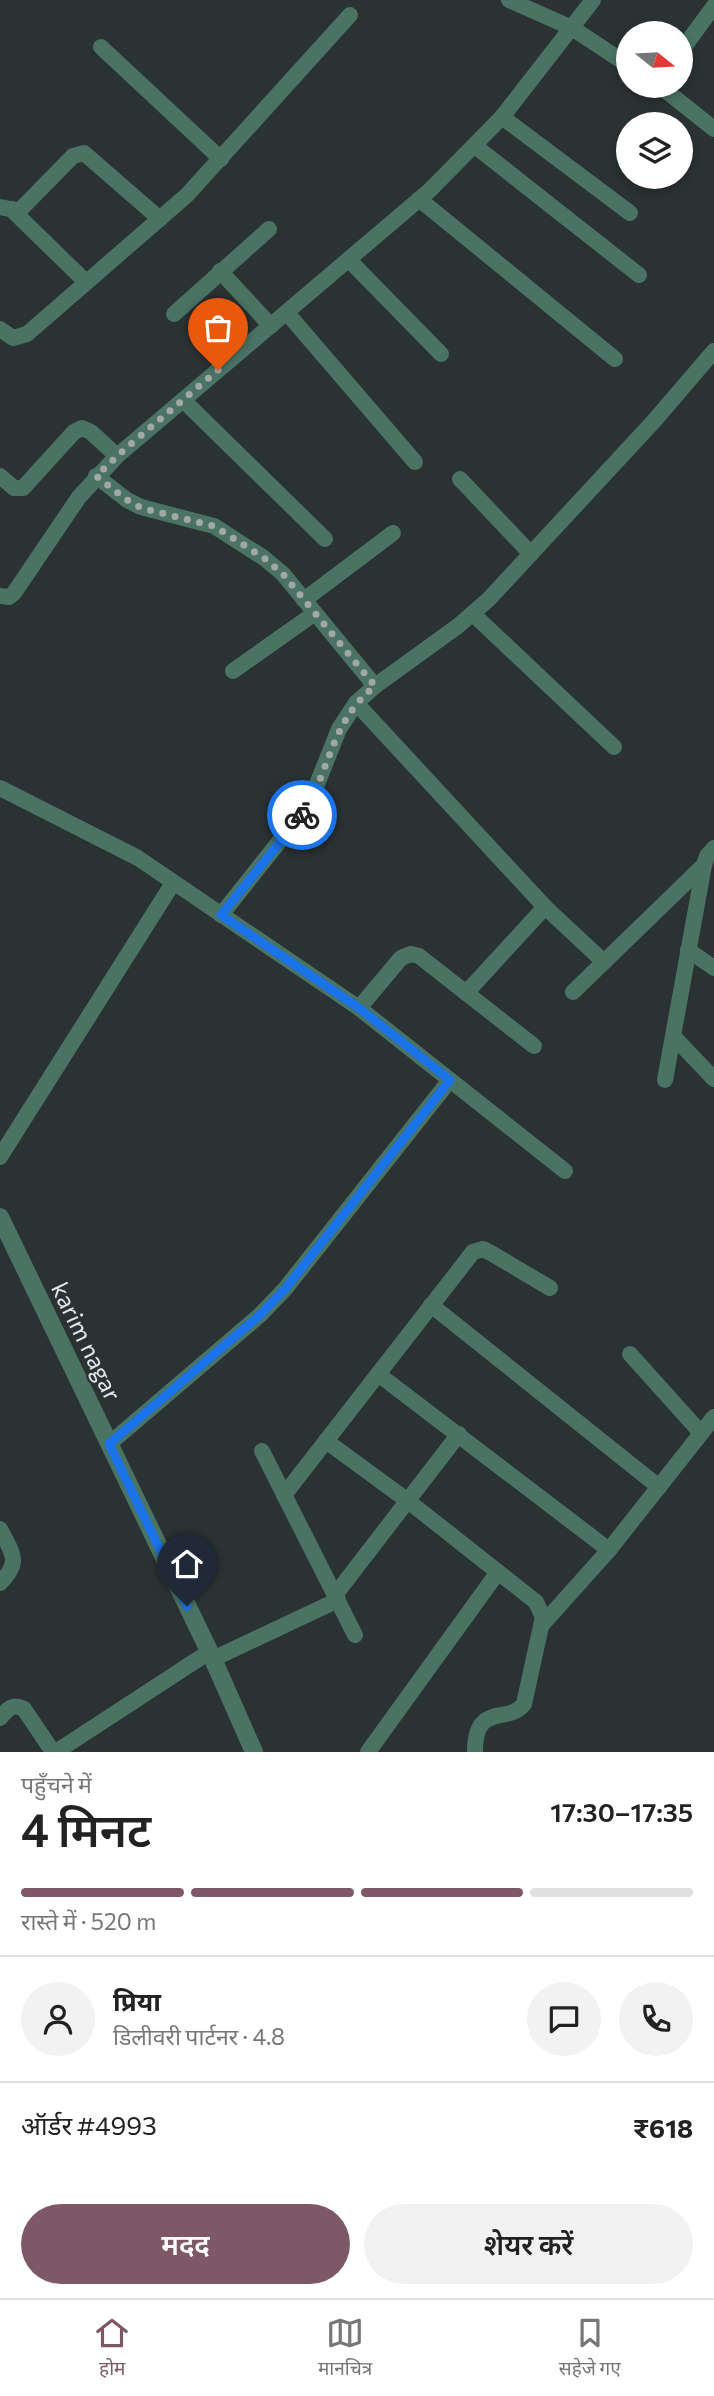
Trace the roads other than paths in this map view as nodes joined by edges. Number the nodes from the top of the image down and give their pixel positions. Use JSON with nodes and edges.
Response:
{"nodes":[{"id":1,"x":509,"y":0,"type":"edge"},
{"id":2,"x":593,"y":0,"type":"edge"},
{"id":3,"x":714,"y":6,"type":"edge"},
{"id":4,"x":350,"y":15,"type":"dead end"},
{"id":5,"x":572,"y":28,"type":"junction"},
{"id":6,"x":693,"y":35,"type":"edge"},
{"id":7,"x":101,"y":47,"type":"dead end"},
{"id":8,"x":616,"y":57,"type":"edge"},
{"id":9,"x":675,"y":98,"type":"edge"},
{"id":10,"x":502,"y":117,"type":"junction"},
{"id":11,"x":714,"y":129,"type":"edge"},
{"id":12,"x":475,"y":146,"type":"junction"},
{"id":13,"x":221,"y":159,"type":"junction"},
{"id":14,"x":419,"y":200,"type":"junction"},
{"id":15,"x":6,"y":208,"type":"edge"},
{"id":16,"x":630,"y":213,"type":"dead end"},
{"id":17,"x":160,"y":219,"type":"junction"},
{"id":18,"x":269,"y":229,"type":"dead end"},
{"id":19,"x":349,"y":260,"type":"junction"},
{"id":20,"x":220,"y":271,"type":"junction"},
{"id":21,"x":639,"y":275,"type":"dead end"},
{"id":22,"x":86,"y":282,"type":"junction"},
{"id":23,"x":287,"y":313,"type":"junction"},
{"id":24,"x":174,"y":314,"type":"dead end"},
{"id":25,"x":271,"y":326,"type":"junction"},
{"id":26,"x":0,"y":329,"type":"edge"},
{"id":27,"x":714,"y":351,"type":"edge"},
{"id":28,"x":441,"y":354,"type":"dead end"},
{"id":29,"x":615,"y":359,"type":"dead end"},
{"id":30,"x":183,"y":400,"type":"junction"},
{"id":31,"x":117,"y":456,"type":"junction"},
{"id":32,"x":415,"y":462,"type":"dead end"},
{"id":33,"x":0,"y":476,"type":"edge"},
{"id":34,"x":96,"y":476,"type":"junction"},
{"id":35,"x":460,"y":479,"type":"dead end"},
{"id":36,"x":393,"y":533,"type":"dead end"},
{"id":37,"x":326,"y":539,"type":"dead end"},
{"id":38,"x":531,"y":554,"type":"junction"},
{"id":39,"x":0,"y":596,"type":"edge"},
{"id":40,"x":304,"y":600,"type":"junction"},
{"id":41,"x":315,"y":613,"type":"junction"},
{"id":42,"x":473,"y":614,"type":"junction"},
{"id":43,"x":233,"y":671,"type":"dead end"},
{"id":44,"x":375,"y":686,"type":"junction"},
{"id":45,"x":356,"y":703,"type":"junction"},
{"id":46,"x":614,"y":747,"type":"dead end"},
{"id":47,"x":0,"y":788,"type":"edge"},
{"id":48,"x":714,"y":848,"type":"edge"},
{"id":49,"x":704,"y":865,"type":"junction"},
{"id":50,"x":173,"y":883,"type":"junction"},
{"id":51,"x":707,"y":888,"type":"edge"},
{"id":52,"x":545,"y":907,"type":"junction"},
{"id":53,"x":221,"y":915,"type":"junction"},
{"id":54,"x":688,"y":950,"type":"junction"},
{"id":55,"x":604,"y":962,"type":"junction"},
{"id":56,"x":714,"y":968,"type":"edge"},
{"id":57,"x":573,"y":992,"type":"dead end"},
{"id":58,"x":466,"y":993,"type":"junction"},
{"id":59,"x":359,"y":1008,"type":"junction"},
{"id":60,"x":673,"y":1036,"type":"junction"},
{"id":61,"x":534,"y":1046,"type":"dead end"},
{"id":62,"x":714,"y":1079,"type":"edge"},
{"id":63,"x":450,"y":1080,"type":"junction"},
{"id":64,"x":665,"y":1080,"type":"dead end"},
{"id":65,"x":0,"y":1157,"type":"edge"},
{"id":66,"x":565,"y":1171,"type":"dead end"},
{"id":67,"x":0,"y":1217,"type":"edge"},
{"id":68,"x":4,"y":1236,"type":"edge"},
{"id":69,"x":550,"y":1288,"type":"dead end"},
{"id":70,"x":431,"y":1305,"type":"junction"},
{"id":71,"x":630,"y":1354,"type":"dead end"},
{"id":72,"x":377,"y":1374,"type":"junction"},
{"id":73,"x":714,"y":1417,"type":"edge"},
{"id":74,"x":701,"y":1433,"type":"junction"},
{"id":75,"x":459,"y":1434,"type":"junction"},
{"id":76,"x":326,"y":1441,"type":"junction"},
{"id":77,"x":109,"y":1444,"type":"junction"},
{"id":78,"x":262,"y":1451,"type":"dead end"},
{"id":79,"x":659,"y":1487,"type":"junction"},
{"id":80,"x":284,"y":1495,"type":"junction"},
{"id":81,"x":408,"y":1501,"type":"junction"},
{"id":82,"x":0,"y":1529,"type":"edge"},
{"id":83,"x":609,"y":1550,"type":"junction"},
{"id":84,"x":498,"y":1572,"type":"junction"},
{"id":85,"x":0,"y":1583,"type":"edge"},
{"id":86,"x":336,"y":1598,"type":"junction"},
{"id":87,"x":541,"y":1626,"type":"junction"},
{"id":88,"x":355,"y":1634,"type":"dead end"},
{"id":89,"x":211,"y":1655,"type":"junction"},
{"id":90,"x":0,"y":1718,"type":"edge"},
{"id":91,"x":253,"y":1751,"type":"edge"},
{"id":92,"x":54,"y":1752,"type":"edge"},
{"id":93,"x":368,"y":1752,"type":"edge"},
{"id":94,"x":475,"y":1752,"type":"edge"}],
"edges":[{"from":1,"to":5,"type":"street"},
{"from":2,"to":5,"type":"street"},
{"from":3,"to":6,"type":"street"},
{"from":4,"to":13,"type":"street"},
{"from":5,"to":8,"type":"street"},
{"from":5,"to":10,"type":"street"},
{"from":7,"to":13,"type":"street"},
{"from":9,"to":11,"type":"street"},
{"from":10,"to":12,"type":"street"},
{"from":10,"to":16,"type":"street"},
{"from":12,"to":14,"type":"street"},
{"from":12,"to":21,"type":"street"},
{"from":13,"to":17,"type":"street"},
{"from":14,"to":19,"type":"street"},
{"from":14,"to":29,"type":"street"},
{"from":15,"to":17,"type":"street"},
{"from":15,"to":22,"type":"street"},
{"from":17,"to":22,"type":"street"},
{"from":18,"to":20,"type":"street"},
{"from":19,"to":23,"type":"street"},
{"from":19,"to":28,"type":"street"},
{"from":20,"to":24,"type":"street"},
{"from":20,"to":25,"type":"street"},
{"from":22,"to":26,"type":"street"},
{"from":23,"to":25,"type":"street"},
{"from":23,"to":32,"type":"street"},
{"from":25,"to":30,"type":"street"},
{"from":27,"to":38,"type":"street"},
{"from":30,"to":31,"type":"street"},
{"from":30,"to":37,"type":"street"},
{"from":31,"to":33,"type":"street"},
{"from":31,"to":34,"type":"street"},
{"from":34,"to":39,"type":"street"},
{"from":34,"to":40,"type":"street"},
{"from":35,"to":38,"type":"street"},
{"from":36,"to":40,"type":"street"},
{"from":38,"to":42,"type":"street"},
{"from":40,"to":41,"type":"street"},
{"from":41,"to":43,"type":"street"},
{"from":41,"to":44,"type":"street"},
{"from":42,"to":44,"type":"street"},
{"from":42,"to":46,"type":"street"},
{"from":44,"to":45,"type":"street"},
{"from":45,"to":52,"type":"street"},
{"from":45,"to":53,"type":"street"},
{"from":47,"to":50,"type":"street"},
{"from":48,"to":49,"type":"street"},
{"from":49,"to":51,"type":"street"},
{"from":49,"to":55,"type":"street"},
{"from":50,"to":53,"type":"street"},
{"from":50,"to":65,"type":"street"},
{"from":51,"to":54,"type":"street"},
{"from":52,"to":55,"type":"street"},
{"from":52,"to":58,"type":"street"},
{"from":53,"to":59,"type":"street"},
{"from":54,"to":56,"type":"street"},
{"from":54,"to":60,"type":"street"},
{"from":55,"to":57,"type":"street"},
{"from":58,"to":59,"type":"street"},
{"from":58,"to":61,"type":"street"},
{"from":59,"to":63,"type":"street"},
{"from":60,"to":62,"type":"street"},
{"from":60,"to":64,"type":"street"},
{"from":63,"to":66,"type":"street"},
{"from":63,"to":77,"type":"street"},
{"from":67,"to":68,"type":"street","name":"karim nagar"},
{"from":68,"to":77,"type":"street","name":"karim nagar"},
{"from":69,"to":70,"type":"street"},
{"from":70,"to":72,"type":"street"},
{"from":70,"to":79,"type":"street"},
{"from":71,"to":74,"type":"street"},
{"from":72,"to":75,"type":"street"},
{"from":72,"to":76,"type":"street"},
{"from":73,"to":74,"type":"street"},
{"from":74,"to":79,"type":"street"},
{"from":75,"to":81,"type":"street"},
{"from":75,"to":83,"type":"street"},
{"from":76,"to":80,"type":"street"},
{"from":76,"to":81,"type":"street"},
{"from":77,"to":89,"type":"street","name":"karim nagar"},
{"from":78,"to":80,"type":"street"},
{"from":79,"to":83,"type":"street"},
{"from":80,"to":86,"type":"street"},
{"from":81,"to":84,"type":"street"},
{"from":81,"to":86,"type":"street"},
{"from":82,"to":85,"type":"street"},
{"from":83,"to":87,"type":"street"},
{"from":84,"to":87,"type":"street"},
{"from":84,"to":93,"type":"street"},
{"from":86,"to":88,"type":"street"},
{"from":86,"to":89,"type":"street"},
{"from":87,"to":94,"type":"street"},
{"from":89,"to":91,"type":"street","name":"karim nagar"},
{"from":89,"to":92,"type":"street"},
{"from":90,"to":92,"type":"street"}]}
